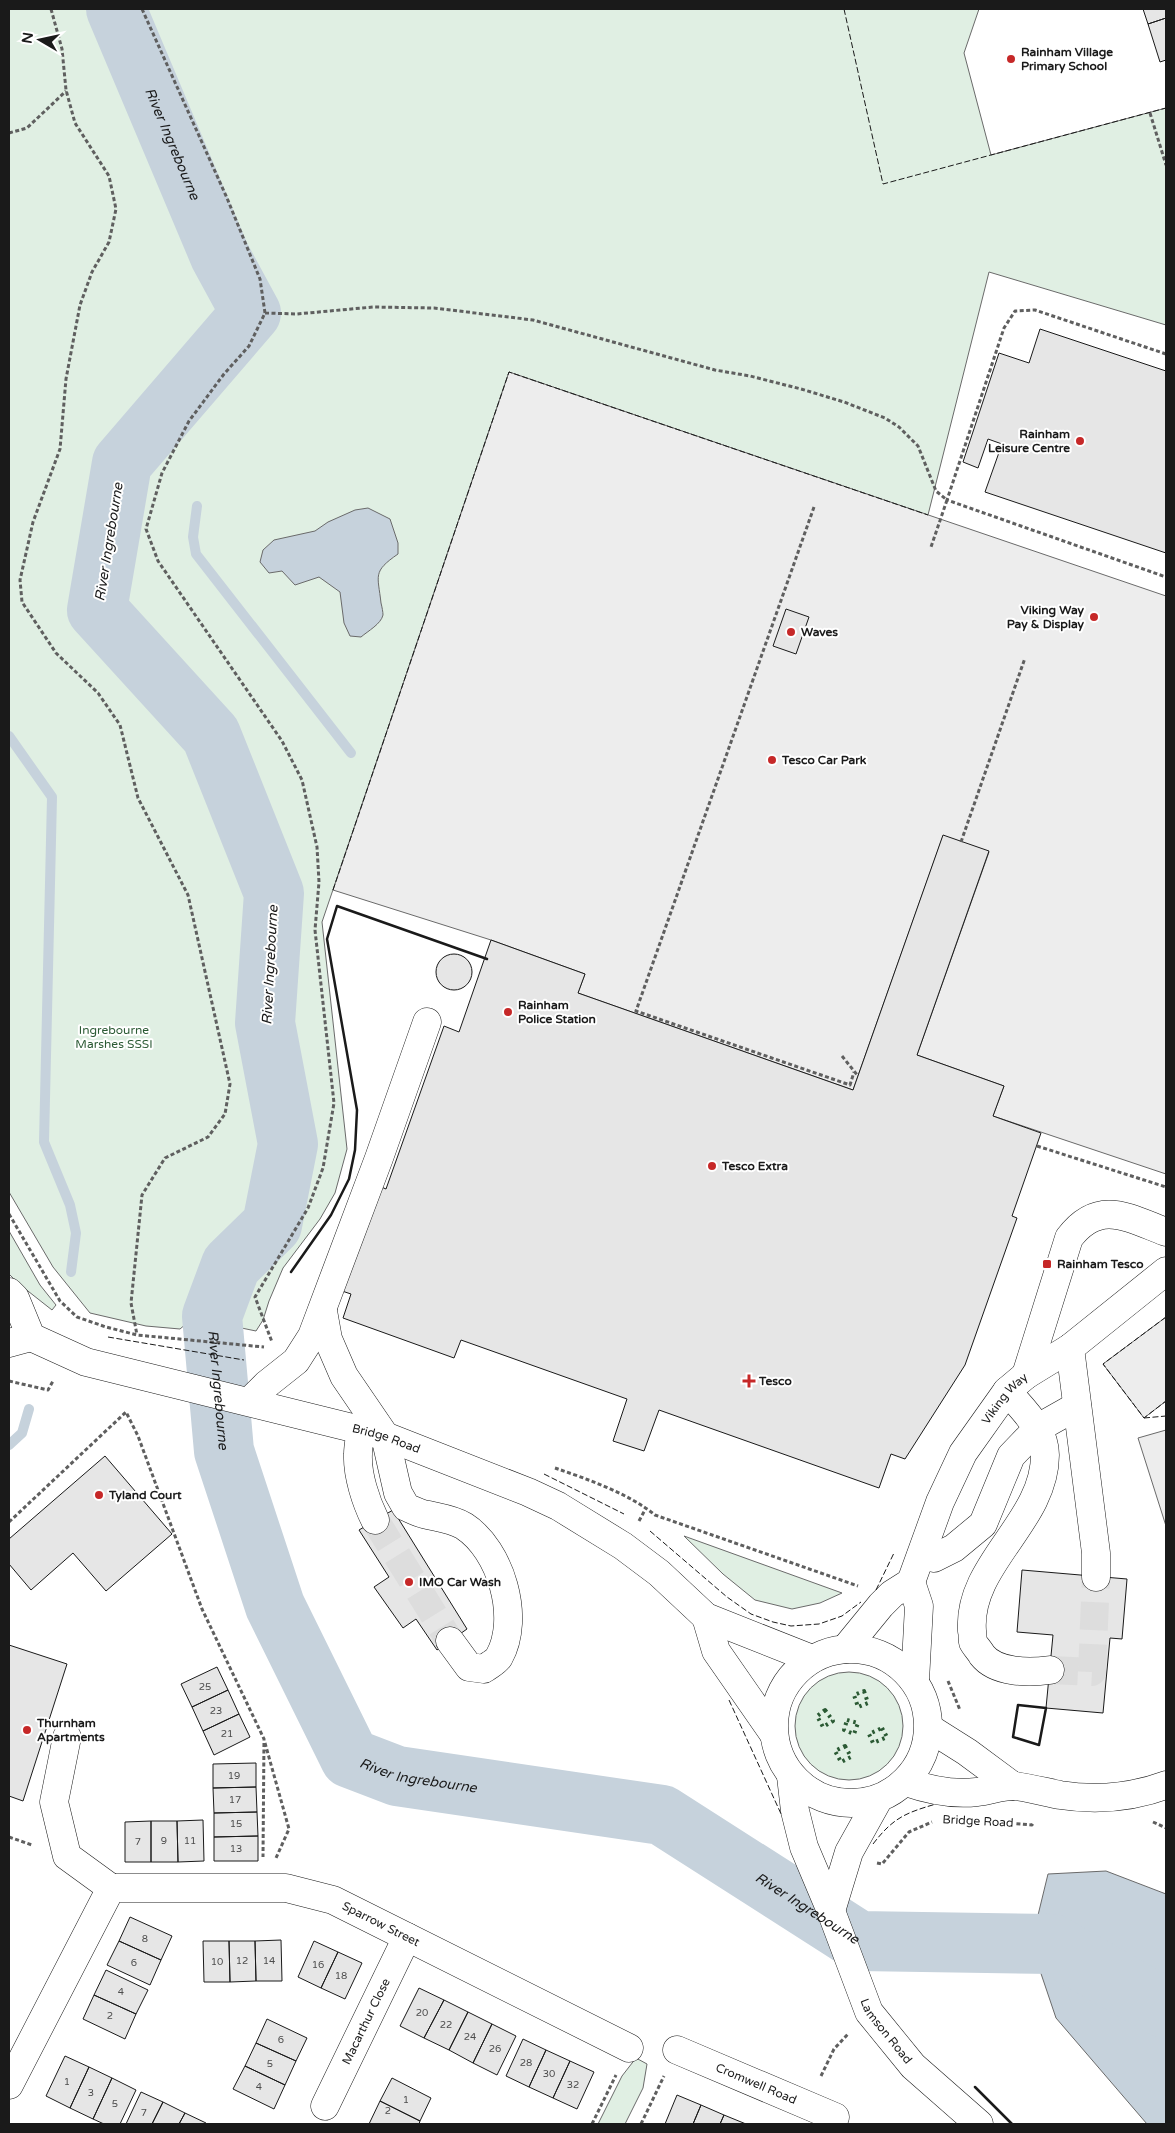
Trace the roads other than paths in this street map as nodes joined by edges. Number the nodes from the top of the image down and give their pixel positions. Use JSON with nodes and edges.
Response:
{"nodes":[{"id":1,"x":427,"y":1022,"type":"dead end"},
{"id":2,"x":1166,"y":1232,"type":"edge"},
{"id":3,"x":1166,"y":1271,"type":"edge"},
{"id":4,"x":9,"y":1292,"type":"edge"},
{"id":5,"x":323,"y":1312,"type":"junction"},
{"id":6,"x":20,"y":1340,"type":"edge"},
{"id":7,"x":1070,"y":1348,"type":"junction"},
{"id":8,"x":1017,"y":1383,"type":"junction"},
{"id":9,"x":250,"y":1401,"type":"junction"},
{"id":10,"x":1077,"y":1406,"type":"junction"},
{"id":11,"x":1038,"y":1428,"type":"junction"},
{"id":12,"x":373,"y":1433,"type":"junction"},
{"id":13,"x":375,"y":1520,"type":"tunnel mouth"},
{"id":14,"x":921,"y":1556,"type":"junction"},
{"id":15,"x":1096,"y":1577,"type":"tunnel mouth"},
{"id":16,"x":910,"y":1582,"type":"junction"},
{"id":17,"x":706,"y":1617,"type":"junction"},
{"id":18,"x":450,"y":1640,"type":"tunnel mouth"},
{"id":19,"x":845,"y":1649,"type":"junction"},
{"id":20,"x":812,"y":1659,"type":"junction"},
{"id":21,"x":1050,"y":1670,"type":"tunnel mouth"},
{"id":22,"x":915,"y":1681,"type":"junction"},
{"id":23,"x":929,"y":1728,"type":"junction"},
{"id":24,"x":773,"y":1733,"type":"junction"},
{"id":25,"x":67,"y":1737,"type":"dead end"},
{"id":26,"x":791,"y":1776,"type":"junction"},
{"id":27,"x":906,"y":1782,"type":"junction"},
{"id":28,"x":1166,"y":1785,"type":"edge"},
{"id":29,"x":1013,"y":1786,"type":"junction"},
{"id":30,"x":878,"y":1800,"type":"junction"},
{"id":31,"x":111,"y":1888,"type":"junction"},
{"id":32,"x":831,"y":1911,"type":"junction"},
{"id":33,"x":407,"y":1937,"type":"junction"},
{"id":34,"x":629,"y":2048,"type":"dead end"},
{"id":35,"x":677,"y":2050,"type":"dead end"},
{"id":36,"x":9,"y":2085,"type":"edge"},
{"id":37,"x":325,"y":2106,"type":"dead end"},
{"id":38,"x":839,"y":2122,"type":"edge"},
{"id":39,"x":979,"y":2124,"type":"edge"}],
"edges":[{"from":1,"to":5,"type":"street"},
{"from":2,"to":8,"type":"street"},
{"from":3,"to":7,"type":"street","name":"Viking Way"},
{"from":4,"to":6,"type":"street","name":"Bridge Road"},
{"from":5,"to":9,"type":"street"},
{"from":5,"to":12,"type":"street"},
{"from":6,"to":9,"type":"street","name":"Bridge Road"},
{"from":7,"to":8,"type":"street","name":"Viking Way"},
{"from":7,"to":10,"type":"street"},
{"from":8,"to":11,"type":"street"},
{"from":8,"to":14,"type":"street","name":"Viking Way"},
{"from":9,"to":12,"type":"street","name":"Bridge Road"},
{"from":10,"to":11,"type":"street"},
{"from":10,"to":15,"type":"street"},
{"from":11,"to":14,"type":"street"},
{"from":11,"to":21,"type":"street"},
{"from":12,"to":13,"type":"street"},
{"from":12,"to":17,"type":"street","name":"Bridge Road"},
{"from":12,"to":18,"type":"street"},
{"from":14,"to":16,"type":"street","name":"Viking Way"},
{"from":16,"to":19,"type":"street"},
{"from":16,"to":22,"type":"street"},
{"from":17,"to":20,"type":"street","name":"Bridge Road"},
{"from":17,"to":24,"type":"street"},
{"from":19,"to":20,"type":"street"},
{"from":19,"to":22,"type":"street"},
{"from":20,"to":24,"type":"street"},
{"from":22,"to":23,"type":"street"},
{"from":23,"to":27,"type":"street"},
{"from":23,"to":29,"type":"street"},
{"from":24,"to":26,"type":"street"},
{"from":25,"to":31,"type":"street"},
{"from":26,"to":30,"type":"street"},
{"from":26,"to":32,"type":"street","name":"Lamson Road"},
{"from":27,"to":29,"type":"street"},
{"from":27,"to":30,"type":"street"},
{"from":28,"to":29,"type":"street"},
{"from":30,"to":32,"type":"street"},
{"from":31,"to":33,"type":"street","name":"Sparrow Street"},
{"from":31,"to":36,"type":"street"},
{"from":32,"to":39,"type":"street","name":"Lamson Road"},
{"from":33,"to":34,"type":"street","name":"Sparrow Street"},
{"from":33,"to":37,"type":"street","name":"Macarthur Close"},
{"from":35,"to":38,"type":"street","name":"Cromwell Road"}]}
